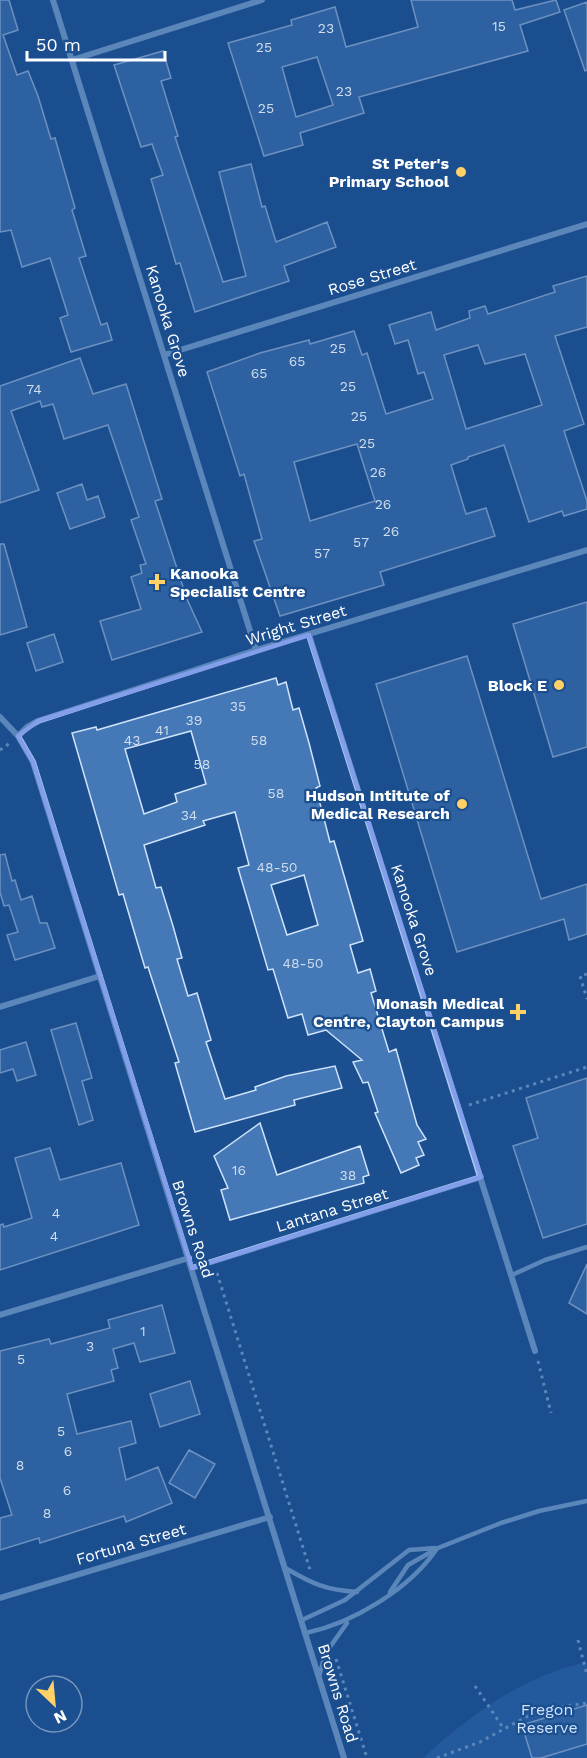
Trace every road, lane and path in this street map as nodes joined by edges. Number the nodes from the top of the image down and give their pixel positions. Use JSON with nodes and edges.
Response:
{"nodes":[{"id":1,"x":53,"y":0,"type":"edge"},
{"id":2,"x":262,"y":0,"type":"edge"},
{"id":3,"x":72,"y":60,"type":"junction"},
{"id":4,"x":587,"y":224,"type":"edge"},
{"id":5,"x":164,"y":355,"type":"junction"},
{"id":6,"x":587,"y":549,"type":"edge"},
{"id":7,"x":309,"y":635,"type":"junction"},
{"id":8,"x":256,"y":651,"type":"junction"},
{"id":9,"x":0,"y":717,"type":"edge"},
{"id":10,"x":18,"y":736,"type":"junction"},
{"id":11,"x":587,"y":974,"type":"edge"},
{"id":12,"x":100,"y":976,"type":"junction"},
{"id":13,"x":587,"y":999,"type":"edge"},
{"id":14,"x":0,"y":1007,"type":"edge"},
{"id":15,"x":587,"y":1067,"type":"edge"},
{"id":16,"x":460,"y":1107,"type":"junction"},
{"id":17,"x":481,"y":1177,"type":"junction"},
{"id":18,"x":587,"y":1247,"type":"edge"},
{"id":19,"x":189,"y":1258,"type":"junction"},
{"id":20,"x":213,"y":1261,"type":"junction"},
{"id":21,"x":192,"y":1268,"type":"junction"},
{"id":22,"x":512,"y":1275,"type":"junction"},
{"id":23,"x":0,"y":1315,"type":"edge"},
{"id":24,"x":535,"y":1351,"type":"joint"},
{"id":25,"x":551,"y":1413,"type":"dead end"},
{"id":26,"x":587,"y":1501,"type":"edge"},
{"id":27,"x":270,"y":1517,"type":"junction"},
{"id":28,"x":438,"y":1548,"type":"junction"},
{"id":29,"x":287,"y":1569,"type":"junction"},
{"id":30,"x":315,"y":1586,"type":"junction"},
{"id":31,"x":357,"y":1592,"type":"junction"},
{"id":32,"x":390,"y":1592,"type":"junction"},
{"id":33,"x":0,"y":1598,"type":"edge"},
{"id":34,"x":302,"y":1620,"type":"junction"},
{"id":35,"x":349,"y":1620,"type":"junction"},
{"id":36,"x":306,"y":1633,"type":"junction"},
{"id":37,"x":578,"y":1640,"type":"dead end"},
{"id":38,"x":331,"y":1642,"type":"junction"},
{"id":39,"x":587,"y":1675,"type":"edge"},
{"id":40,"x":319,"y":1677,"type":"junction"},
{"id":41,"x":475,"y":1686,"type":"dead end"},
{"id":42,"x":587,"y":1703,"type":"edge"},
{"id":43,"x":504,"y":1729,"type":"junction"},
{"id":44,"x":344,"y":1758,"type":"edge"},
{"id":45,"x":367,"y":1758,"type":"edge"},
{"id":46,"x":437,"y":1758,"type":"edge"}],
"edges":[{"from":1,"to":3,"type":"street","name":"Kanooka Grove"},
{"from":2,"to":3,"type":"street"},
{"from":3,"to":5,"type":"street","name":"Kanooka Grove"},
{"from":4,"to":5,"type":"street","name":"Rose Street"},
{"from":5,"to":8,"type":"street","name":"Kanooka Grove"},
{"from":6,"to":7,"type":"street","name":"Wright Street"},
{"from":7,"to":8,"type":"street","name":"Wright Street"},
{"from":7,"to":16,"type":"street","name":"Kanooka Grove"},
{"from":8,"to":10,"type":"street","name":"Wright Street"},
{"from":9,"to":10,"type":"street","name":"Browns Road"},
{"from":10,"to":12,"type":"street","name":"Browns Road"},
{"from":11,"to":13,"type":"path"},
{"from":12,"to":14,"type":"street"},
{"from":12,"to":19,"type":"street","name":"Browns Road"},
{"from":15,"to":16,"type":"path"},
{"from":16,"to":17,"type":"street","name":"Kanooka Grove"},
{"from":17,"to":20,"type":"street","name":"Lantana Street"},
{"from":17,"to":22,"type":"street","name":"Kanooka Grove"},
{"from":18,"to":22,"type":"lane"},
{"from":19,"to":21,"type":"street","name":"Browns Road"},
{"from":19,"to":23,"type":"street"},
{"from":20,"to":21,"type":"street","name":"Lantana Street"},
{"from":20,"to":30,"type":"path"},
{"from":21,"to":27,"type":"street","name":"Browns Road"},
{"from":22,"to":24,"type":"street","name":"Kanooka Grove"},
{"from":24,"to":25,"type":"path"},
{"from":26,"to":28,"type":"lane"},
{"from":27,"to":29,"type":"street","name":"Browns Road"},
{"from":27,"to":33,"type":"street","name":"Fortuna Street"},
{"from":28,"to":31,"type":"lane"},
{"from":28,"to":32,"type":"lane"},
{"from":28,"to":32,"type":"lane"},
{"from":29,"to":30,"type":"lane"},
{"from":29,"to":34,"type":"street","name":"Browns Road"},
{"from":30,"to":31,"type":"lane"},
{"from":31,"to":34,"type":"lane"},
{"from":32,"to":35,"type":"lane"},
{"from":34,"to":36,"type":"street","name":"Browns Road"},
{"from":35,"to":36,"type":"lane"},
{"from":35,"to":38,"type":"lane"},
{"from":36,"to":40,"type":"street","name":"Browns Road"},
{"from":37,"to":39,"type":"path"},
{"from":38,"to":40,"type":"lane"},
{"from":38,"to":45,"type":"path"},
{"from":40,"to":44,"type":"street","name":"Browns Road"},
{"from":41,"to":43,"type":"path"},
{"from":42,"to":43,"type":"path"},
{"from":43,"to":46,"type":"path"}]}
